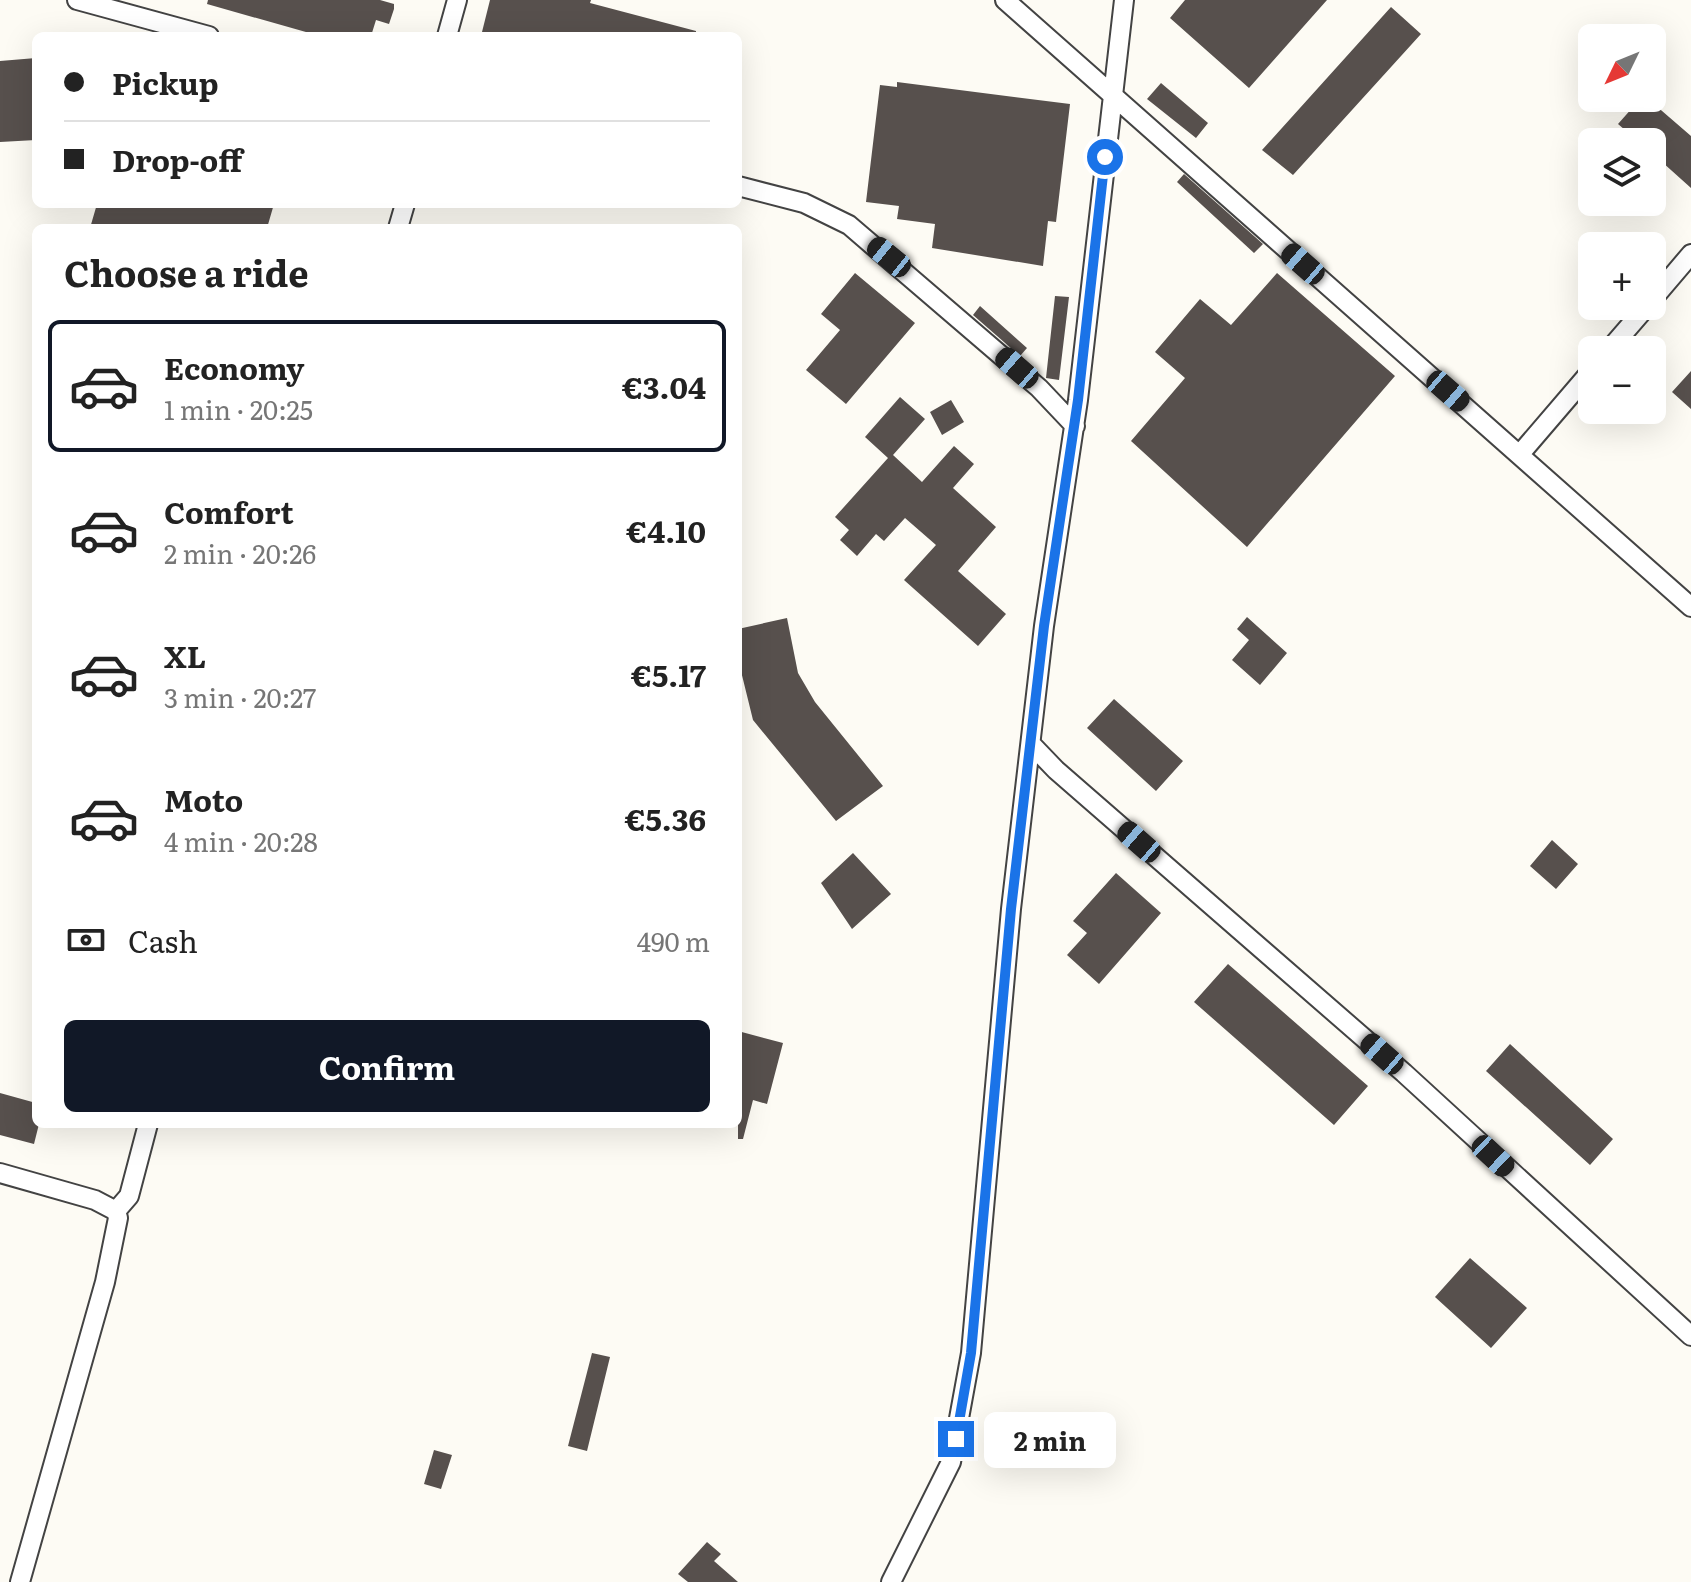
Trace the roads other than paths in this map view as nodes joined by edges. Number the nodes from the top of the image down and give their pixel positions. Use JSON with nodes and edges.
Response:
{"nodes":[{"id":1,"x":77,"y":0,"type":"edge"},
{"id":2,"x":457,"y":0,"type":"edge"},
{"id":3,"x":1005,"y":0,"type":"edge"},
{"id":4,"x":1124,"y":0,"type":"edge"},
{"id":5,"x":194,"y":32,"type":"edge"},
{"id":6,"x":448,"y":32,"type":"edge"},
{"id":7,"x":1111,"y":96,"type":"junction"},
{"id":8,"x":742,"y":187,"type":"edge"},
{"id":9,"x":1691,"y":254,"type":"edge"},
{"id":10,"x":1666,"y":283,"type":"edge"},
{"id":11,"x":1635,"y":320,"type":"edge"},
{"id":12,"x":1621,"y":336,"type":"edge"},
{"id":13,"x":1578,"y":386,"type":"edge"},
{"id":14,"x":1075,"y":426,"type":"junction"},
{"id":15,"x":1520,"y":454,"type":"junction"},
{"id":16,"x":1691,"y":607,"type":"edge"},
{"id":17,"x":1032,"y":745,"type":"junction"},
{"id":18,"x":147,"y":1128,"type":"edge"},
{"id":19,"x":0,"y":1173,"type":"edge"},
{"id":20,"x":116,"y":1211,"type":"junction"},
{"id":21,"x":1691,"y":1336,"type":"edge"},
{"id":22,"x":20,"y":1582,"type":"edge"},
{"id":23,"x":891,"y":1582,"type":"edge"}],
"edges":[{"from":1,"to":5,"type":"street"},
{"from":2,"to":6,"type":"street"},
{"from":3,"to":7,"type":"street"},
{"from":4,"to":7,"type":"street"},
{"from":7,"to":14,"type":"street"},
{"from":7,"to":15,"type":"street"},
{"from":8,"to":14,"type":"street"},
{"from":9,"to":10,"type":"street"},
{"from":11,"to":12,"type":"street"},
{"from":13,"to":15,"type":"street"},
{"from":14,"to":17,"type":"street"},
{"from":15,"to":16,"type":"street"},
{"from":17,"to":21,"type":"street"},
{"from":17,"to":23,"type":"street"},
{"from":18,"to":20,"type":"street"},
{"from":19,"to":20,"type":"street"},
{"from":20,"to":22,"type":"street"}]}
